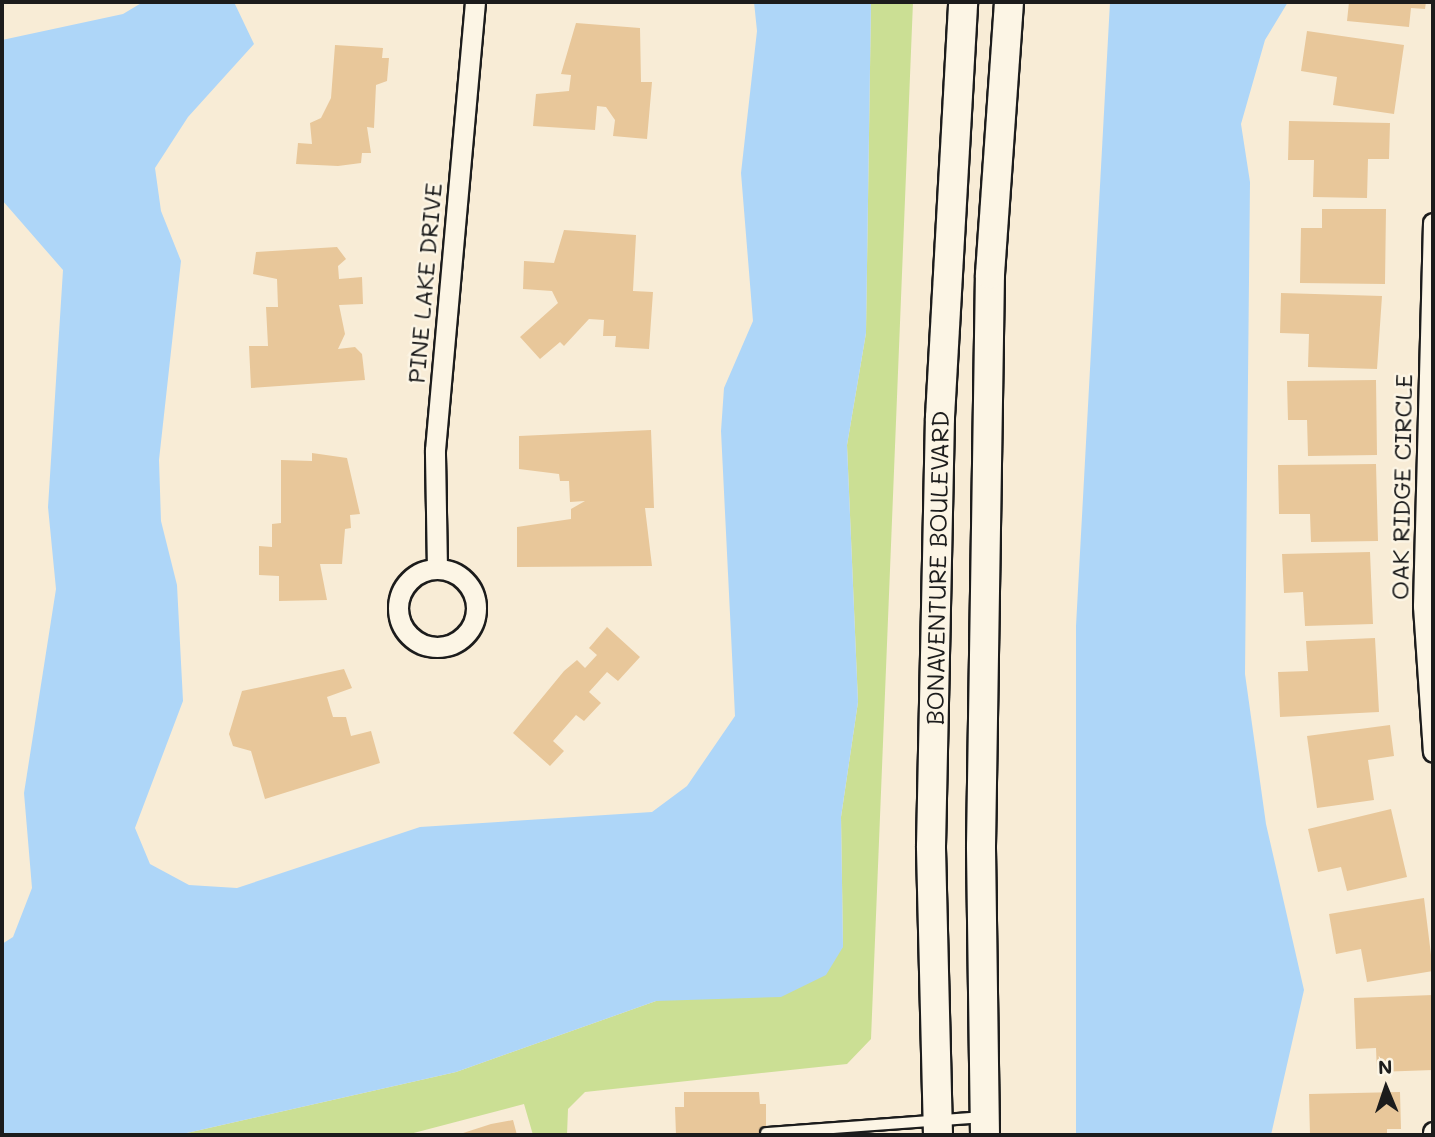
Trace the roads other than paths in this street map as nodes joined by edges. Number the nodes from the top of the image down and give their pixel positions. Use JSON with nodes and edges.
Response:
{"nodes":[{"id":1,"x":475,"y":2,"type":"edge"},
{"id":2,"x":963,"y":2,"type":"edge"},
{"id":3,"x":1009,"y":2,"type":"edge"},
{"id":4,"x":1433,"y":223,"type":"edge"},
{"id":5,"x":437,"y":569,"type":"junction"},
{"id":6,"x":1433,"y":752,"type":"edge"},
{"id":7,"x":938,"y":1126,"type":"edge"},
{"id":8,"x":985,"y":1126,"type":"edge"},
{"id":9,"x":766,"y":1133,"type":"dead end"}],
"edges":[{"from":1,"to":5,"type":"street","name":"PINE LAKE DRIVE"},
{"from":2,"to":7,"type":"main road","name":"BONAVENTURE BOULEVARD"},
{"from":3,"to":8,"type":"main road","name":"BONAVENTURE BOULEVARD"},
{"from":4,"to":6,"type":"street","name":"OAK RIDGE CIRCLE"},
{"from":5,"to":5,"type":"street"},
{"from":7,"to":8,"type":"lane"},
{"from":7,"to":9,"type":"lane"}]}
